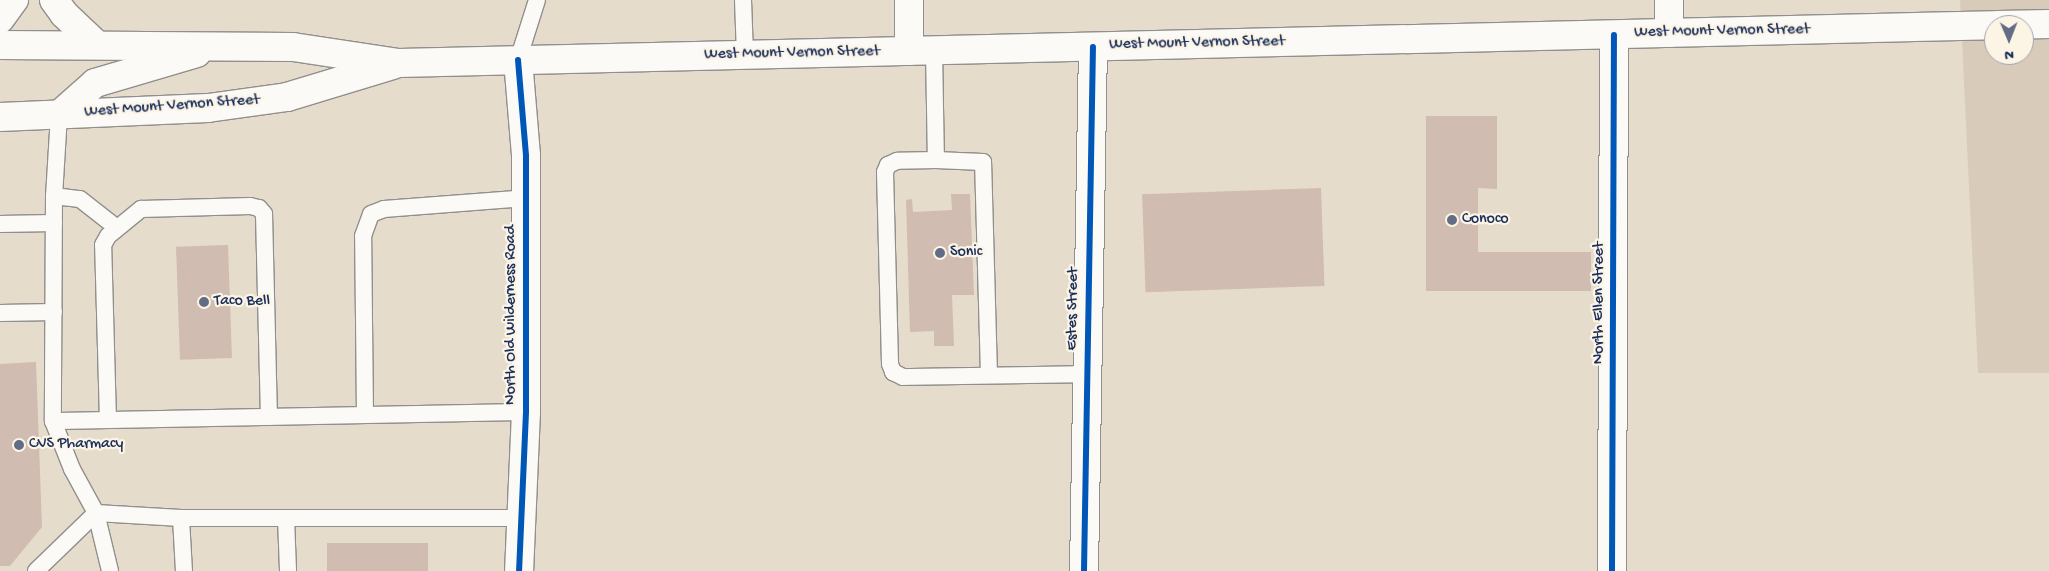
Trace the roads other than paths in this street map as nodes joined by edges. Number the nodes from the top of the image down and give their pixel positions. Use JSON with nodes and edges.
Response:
{"nodes":[{"id":1,"x":14,"y":0,"type":"edge"},
{"id":2,"x":54,"y":0,"type":"edge"},
{"id":3,"x":537,"y":0,"type":"edge"},
{"id":4,"x":743,"y":0,"type":"edge"},
{"id":5,"x":909,"y":0,"type":"edge"},
{"id":6,"x":1669,"y":0,"type":"edge"},
{"id":7,"x":0,"y":19,"type":"edge"},
{"id":8,"x":2034,"y":24,"type":"edge"},
{"id":9,"x":2049,"y":24,"type":"edge"},
{"id":10,"x":1984,"y":25,"type":"edge"},
{"id":11,"x":1669,"y":33,"type":"junction"},
{"id":12,"x":1614,"y":34,"type":"junction"},
{"id":13,"x":96,"y":44,"type":"junction"},
{"id":14,"x":0,"y":45,"type":"edge"},
{"id":15,"x":227,"y":45,"type":"junction"},
{"id":16,"x":1093,"y":47,"type":"junction"},
{"id":17,"x":922,"y":51,"type":"junction"},
{"id":18,"x":745,"y":55,"type":"junction"},
{"id":19,"x":518,"y":60,"type":"junction"},
{"id":20,"x":399,"y":63,"type":"junction"},
{"id":21,"x":59,"y":115,"type":"junction"},
{"id":22,"x":0,"y":117,"type":"edge"},
{"id":23,"x":936,"y":160,"type":"junction"},
{"id":24,"x":54,"y":196,"type":"junction"},
{"id":25,"x":526,"y":198,"type":"junction"},
{"id":26,"x":54,"y":223,"type":"junction"},
{"id":27,"x":0,"y":224,"type":"edge"},
{"id":28,"x":117,"y":228,"type":"junction"},
{"id":29,"x":54,"y":312,"type":"junction"},
{"id":30,"x":0,"y":313,"type":"edge"},
{"id":31,"x":1087,"y":374,"type":"junction"},
{"id":32,"x":989,"y":375,"type":"junction"},
{"id":33,"x":526,"y":412,"type":"junction"},
{"id":34,"x":365,"y":416,"type":"junction"},
{"id":35,"x":269,"y":417,"type":"junction"},
{"id":36,"x":108,"y":420,"type":"junction"},
{"id":37,"x":53,"y":421,"type":"junction"},
{"id":38,"x":96,"y":514,"type":"junction"},
{"id":39,"x":181,"y":518,"type":"junction"},
{"id":40,"x":286,"y":518,"type":"junction"},
{"id":41,"x":522,"y":518,"type":"junction"},
{"id":42,"x":36,"y":571,"type":"edge"},
{"id":43,"x":110,"y":571,"type":"edge"},
{"id":44,"x":184,"y":571,"type":"edge"},
{"id":45,"x":288,"y":571,"type":"edge"},
{"id":46,"x":519,"y":571,"type":"edge"},
{"id":47,"x":1084,"y":571,"type":"edge"},
{"id":48,"x":1612,"y":571,"type":"edge"}],
"edges":[{"from":1,"to":7,"type":"main road"},
{"from":2,"to":13,"type":"main road"},
{"from":3,"to":19,"type":"lane"},
{"from":4,"to":18,"type":"lane"},
{"from":5,"to":17,"type":"main road"},
{"from":6,"to":11,"type":"main road"},
{"from":8,"to":9,"type":"main road"},
{"from":10,"to":11,"type":"main road","name":"West Mount Vernon Street"},
{"from":11,"to":12,"type":"main road","name":"West Mount Vernon Street"},
{"from":12,"to":16,"type":"main road","name":"West Mount Vernon Street"},
{"from":12,"to":48,"type":"main road","name":"North Ellen Street"},
{"from":13,"to":14,"type":"main road","name":"West Mount Vernon Street"},
{"from":13,"to":15,"type":"main road","name":"West Mount Vernon Street"},
{"from":15,"to":20,"type":"main road","name":"West Mount Vernon Street"},
{"from":15,"to":21,"type":"main road"},
{"from":16,"to":17,"type":"main road","name":"West Mount Vernon Street"},
{"from":16,"to":31,"type":"main road","name":"Estes Street"},
{"from":17,"to":18,"type":"main road","name":"West Mount Vernon Street"},
{"from":17,"to":23,"type":"lane"},
{"from":18,"to":19,"type":"main road","name":"West Mount Vernon Street"},
{"from":19,"to":20,"type":"main road","name":"West Mount Vernon Street"},
{"from":19,"to":25,"type":"main road","name":"North Old Wilderness Road"},
{"from":20,"to":21,"type":"main road","name":"West Mount Vernon Street"},
{"from":21,"to":22,"type":"main road","name":"West Mount Vernon Street"},
{"from":21,"to":24,"type":"lane"},
{"from":23,"to":32,"type":"lane"},
{"from":23,"to":32,"type":"lane"},
{"from":24,"to":26,"type":"lane"},
{"from":24,"to":28,"type":"lane"},
{"from":25,"to":33,"type":"main road","name":"North Old Wilderness Road"},
{"from":25,"to":34,"type":"lane"},
{"from":26,"to":27,"type":"lane"},
{"from":26,"to":29,"type":"lane"},
{"from":28,"to":35,"type":"lane"},
{"from":28,"to":36,"type":"lane"},
{"from":29,"to":30,"type":"lane"},
{"from":29,"to":37,"type":"lane"},
{"from":31,"to":32,"type":"lane"},
{"from":31,"to":47,"type":"main road","name":"Estes Street"},
{"from":33,"to":34,"type":"lane"},
{"from":33,"to":41,"type":"main road","name":"North Old Wilderness Road"},
{"from":34,"to":35,"type":"lane"},
{"from":35,"to":36,"type":"lane"},
{"from":36,"to":37,"type":"lane"},
{"from":37,"to":38,"type":"lane"},
{"from":38,"to":39,"type":"lane"},
{"from":38,"to":42,"type":"lane"},
{"from":38,"to":43,"type":"lane"},
{"from":39,"to":40,"type":"lane"},
{"from":39,"to":44,"type":"lane"},
{"from":40,"to":41,"type":"lane"},
{"from":40,"to":45,"type":"lane"},
{"from":41,"to":46,"type":"main road","name":"North Old Wilderness Road"}]}
